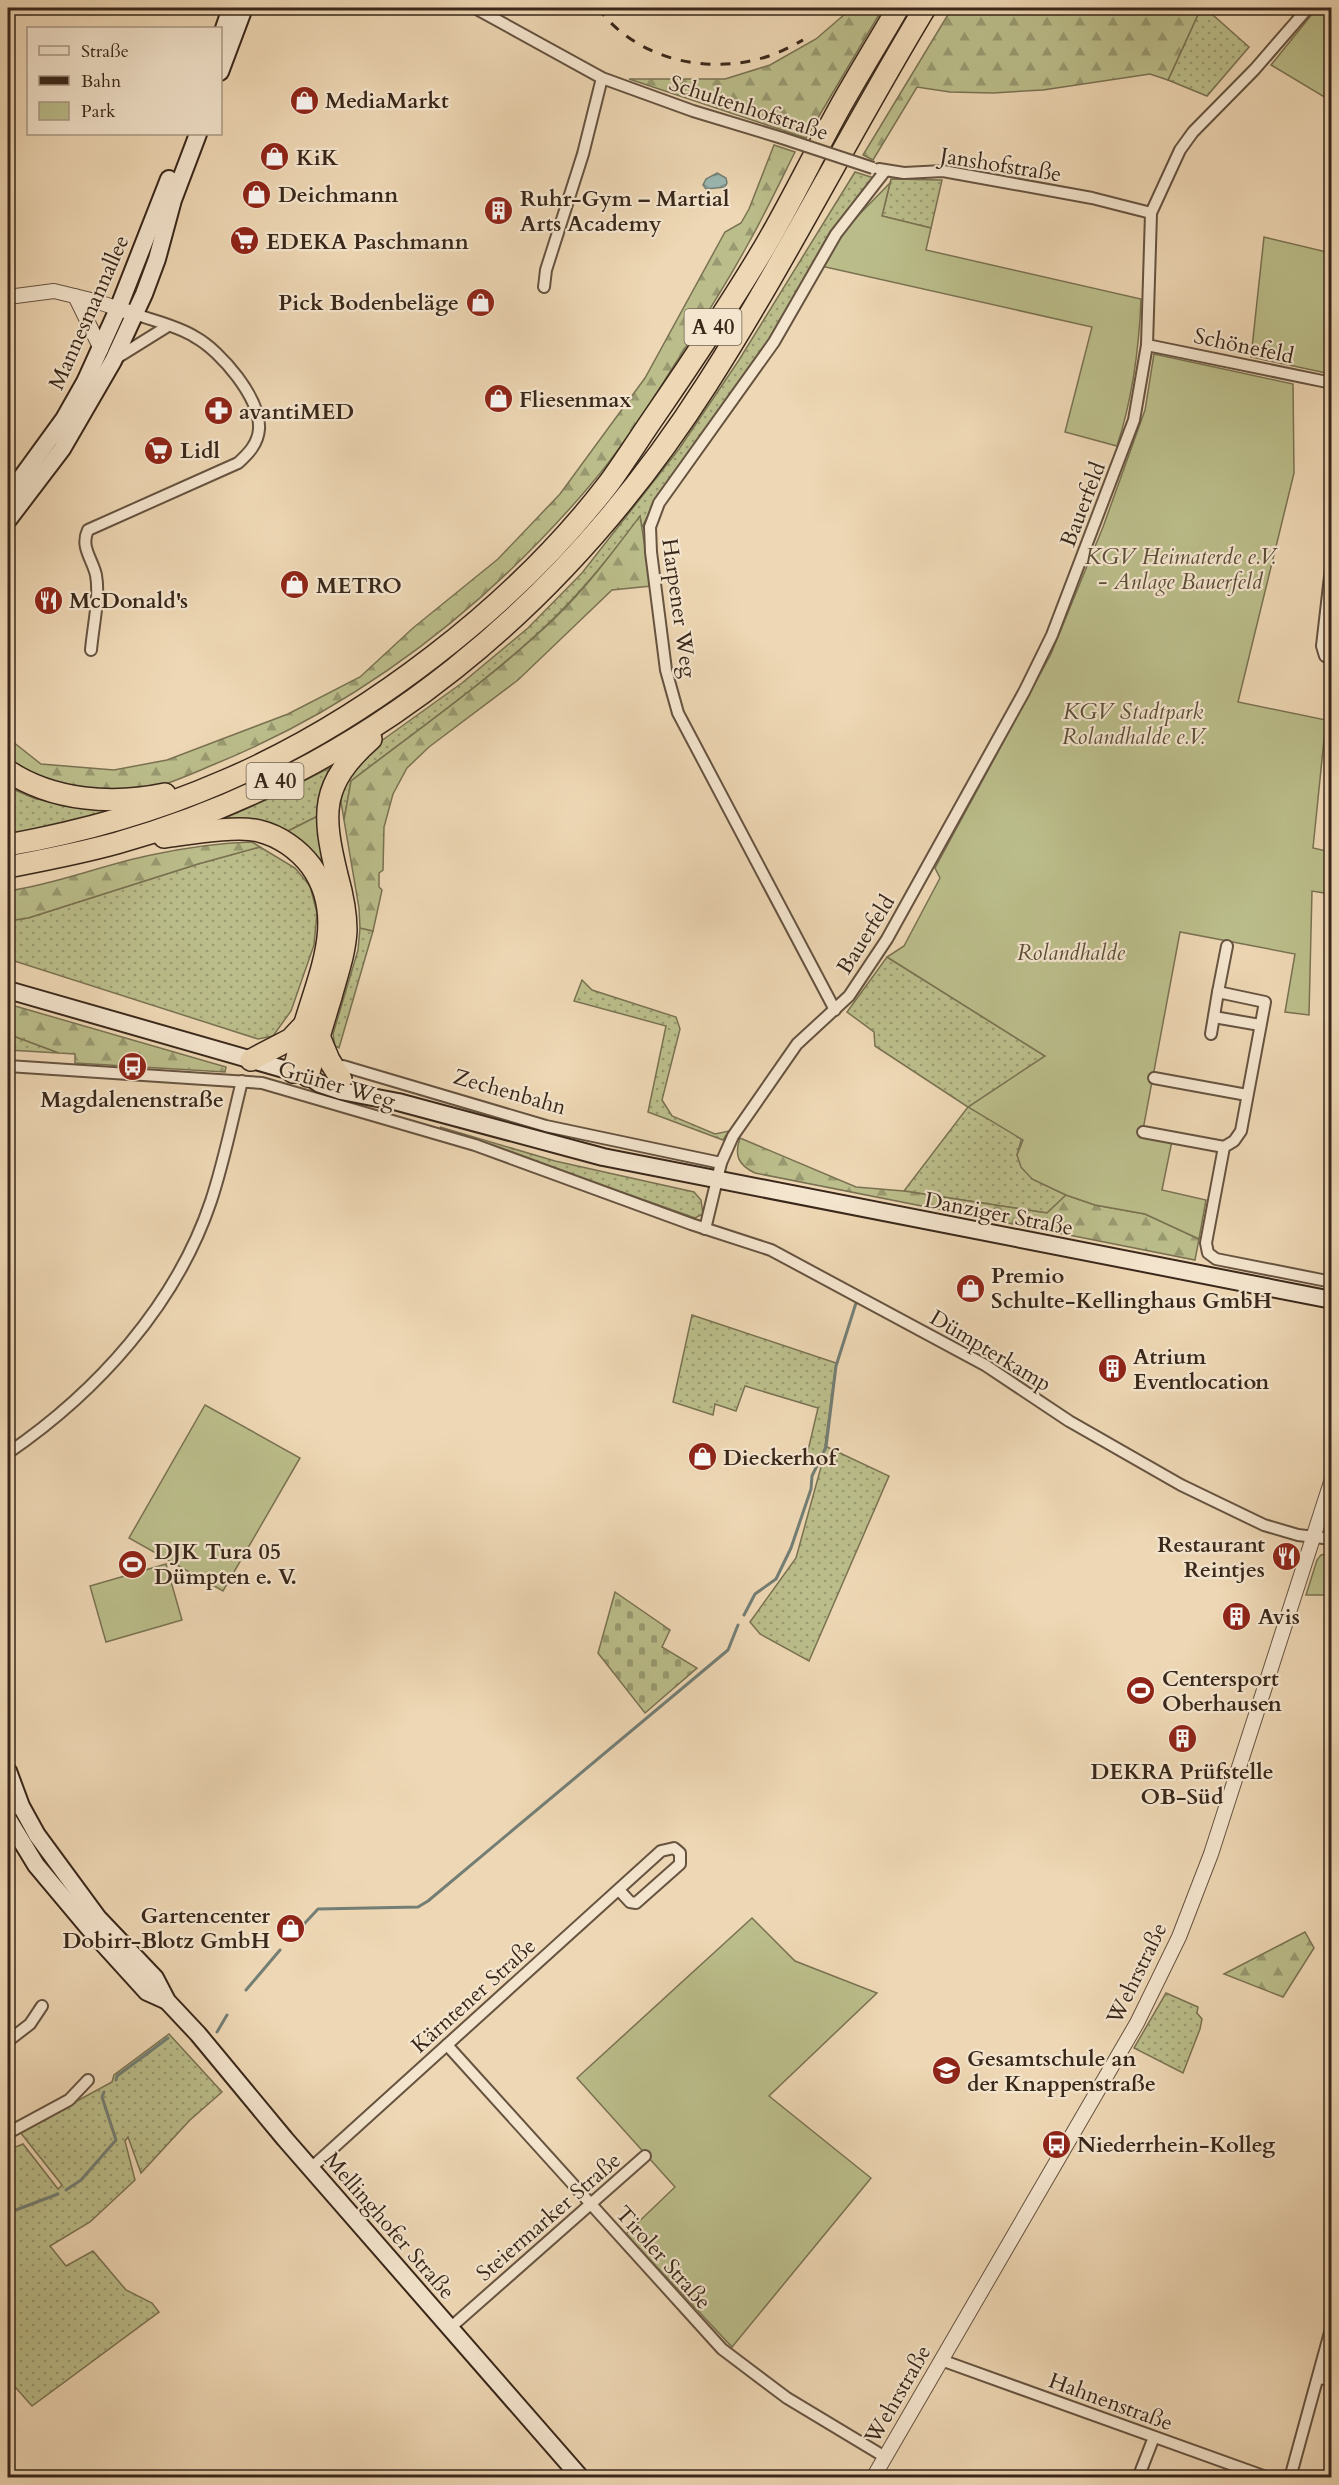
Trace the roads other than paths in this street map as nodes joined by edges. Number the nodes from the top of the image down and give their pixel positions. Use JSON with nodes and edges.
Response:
{"nodes":[{"id":1,"x":231,"y":8,"type":"edge"},
{"id":2,"x":244,"y":8,"type":"edge"},
{"id":3,"x":475,"y":8,"type":"edge"},
{"id":4,"x":898,"y":8,"type":"edge"},
{"id":5,"x":924,"y":8,"type":"edge"},
{"id":6,"x":1308,"y":8,"type":"edge"},
{"id":7,"x":222,"y":34,"type":"edge"},
{"id":8,"x":222,"y":67,"type":"edge"},
{"id":9,"x":602,"y":78,"type":"junction"},
{"id":10,"x":186,"y":135,"type":"edge"},
{"id":11,"x":198,"y":135,"type":"edge"},
{"id":12,"x":885,"y":171,"type":"junction"},
{"id":13,"x":1151,"y":213,"type":"junction"},
{"id":14,"x":544,"y":287,"type":"dead end"},
{"id":15,"x":75,"y":296,"type":"junction"},
{"id":16,"x":8,"y":297,"type":"edge"},
{"id":17,"x":118,"y":309,"type":"junction"},
{"id":18,"x":135,"y":314,"type":"junction"},
{"id":19,"x":168,"y":326,"type":"junction"},
{"id":20,"x":1147,"y":345,"type":"junction"},
{"id":21,"x":107,"y":355,"type":"junction"},
{"id":22,"x":1332,"y":384,"type":"edge"},
{"id":23,"x":8,"y":496,"type":"edge"},
{"id":24,"x":8,"y":520,"type":"edge"},
{"id":25,"x":1332,"y":558,"type":"edge"},
{"id":26,"x":92,"y":650,"type":"dead end"},
{"id":27,"x":1332,"y":660,"type":"edge"},
{"id":28,"x":419,"y":696,"type":"junction"},
{"id":29,"x":8,"y":771,"type":"edge"},
{"id":30,"x":224,"y":782,"type":"junction"},
{"id":31,"x":119,"y":842,"type":"junction"},
{"id":32,"x":8,"y":845,"type":"edge"},
{"id":33,"x":8,"y":867,"type":"edge"},
{"id":34,"x":1227,"y":946,"type":"dead end"},
{"id":35,"x":8,"y":990,"type":"edge"},
{"id":36,"x":1218,"y":992,"type":"junction"},
{"id":37,"x":835,"y":1010,"type":"junction"},
{"id":38,"x":1214,"y":1017,"type":"junction"},
{"id":39,"x":1260,"y":1025,"type":"junction"},
{"id":40,"x":312,"y":1030,"type":"junction"},
{"id":41,"x":1211,"y":1034,"type":"dead end"},
{"id":42,"x":251,"y":1060,"type":"junction"},
{"id":43,"x":8,"y":1066,"type":"edge"},
{"id":44,"x":342,"y":1073,"type":"junction"},
{"id":45,"x":300,"y":1074,"type":"junction"},
{"id":46,"x":1154,"y":1078,"type":"dead end"},
{"id":47,"x":242,"y":1081,"type":"junction"},
{"id":48,"x":1247,"y":1095,"type":"junction"},
{"id":49,"x":398,"y":1102,"type":"junction"},
{"id":50,"x":1143,"y":1132,"type":"dead end"},
{"id":51,"x":1224,"y":1147,"type":"junction"},
{"id":52,"x":721,"y":1163,"type":"junction"},
{"id":53,"x":659,"y":1169,"type":"joint"},
{"id":54,"x":717,"y":1181,"type":"junction"},
{"id":55,"x":642,"y":1206,"type":"joint"},
{"id":56,"x":705,"y":1228,"type":"junction"},
{"id":57,"x":1332,"y":1282,"type":"edge"},
{"id":58,"x":1332,"y":1300,"type":"edge"},
{"id":59,"x":8,"y":1453,"type":"edge"},
{"id":60,"x":1332,"y":1479,"type":"edge"},
{"id":61,"x":1314,"y":1537,"type":"junction"},
{"id":62,"x":1332,"y":1539,"type":"edge"},
{"id":63,"x":8,"y":1771,"type":"edge"},
{"id":64,"x":14,"y":1807,"type":"edge"},
{"id":65,"x":8,"y":1818,"type":"edge"},
{"id":66,"x":619,"y":1890,"type":"junction"},
{"id":67,"x":167,"y":2001,"type":"junction"},
{"id":68,"x":42,"y":2006,"type":"dead end"},
{"id":69,"x":8,"y":2041,"type":"edge"},
{"id":70,"x":447,"y":2045,"type":"junction"},
{"id":71,"x":88,"y":2080,"type":"dead end"},
{"id":72,"x":8,"y":2133,"type":"edge"},
{"id":73,"x":645,"y":2156,"type":"dead end"},
{"id":74,"x":311,"y":2168,"type":"junction"},
{"id":75,"x":589,"y":2205,"type":"junction"},
{"id":76,"x":1332,"y":2325,"type":"edge"},
{"id":77,"x":450,"y":2328,"type":"junction"},
{"id":78,"x":941,"y":2360,"type":"junction"},
{"id":79,"x":1318,"y":2378,"type":"junction"},
{"id":80,"x":1332,"y":2380,"type":"edge"},
{"id":81,"x":1154,"y":2437,"type":"junction"},
{"id":82,"x":885,"y":2457,"type":"junction"},
{"id":83,"x":581,"y":2478,"type":"edge"},
{"id":84,"x":873,"y":2478,"type":"edge"},
{"id":85,"x":1138,"y":2478,"type":"edge"},
{"id":86,"x":1269,"y":2478,"type":"edge"},
{"id":87,"x":1290,"y":2478,"type":"edge"}],
"edges":[{"from":1,"to":7,"type":"main road"},
{"from":2,"to":8,"type":"main road"},
{"from":3,"to":9,"type":"street","name":"Schultenhofstraße"},
{"from":4,"to":30,"type":"highway","number":"A 40"},
{"from":5,"to":28,"type":"highway","number":"A 40"},
{"from":6,"to":13,"type":"street","name":"Bauerfeld"},
{"from":9,"to":12,"type":"street","name":"Schultenhofstraße","bridge":true},
{"from":9,"to":14,"type":"street"},
{"from":10,"to":17,"type":"main road","name":"Mannesmannallee"},
{"from":11,"to":18,"type":"main road","name":"Mannesmannallee"},
{"from":12,"to":13,"type":"street","name":"Janshofstraße"},
{"from":12,"to":37,"type":"street","name":"Harpener Weg"},
{"from":13,"to":20,"type":"street","name":"Bauerfeld"},
{"from":15,"to":16,"type":"street"},
{"from":15,"to":17,"type":"street"},
{"from":15,"to":21,"type":"street"},
{"from":17,"to":18,"type":"street"},
{"from":17,"to":21,"type":"main road","name":"Mannesmannallee"},
{"from":18,"to":19,"type":"street"},
{"from":18,"to":21,"type":"main road","name":"Mannesmannallee"},
{"from":19,"to":21,"type":"street"},
{"from":19,"to":26,"type":"street"},
{"from":20,"to":22,"type":"street","name":"Schönefeld"},
{"from":20,"to":37,"type":"street","name":"Bauerfeld"},
{"from":21,"to":23,"type":"main road","name":"Mannesmannallee"},
{"from":21,"to":24,"type":"main road","name":"Mannesmannallee"},
{"from":25,"to":27,"type":"street"},
{"from":28,"to":31,"type":"highway","number":"A 40"},
{"from":28,"to":40,"type":"highway"},
{"from":29,"to":30,"type":"highway"},
{"from":30,"to":32,"type":"highway","number":"A 40"},
{"from":31,"to":33,"type":"highway","number":"A 40"},
{"from":31,"to":40,"type":"highway"},
{"from":34,"to":36,"type":"street"},
{"from":35,"to":42,"type":"main road","name":"Zechenbahn"},
{"from":36,"to":38,"type":"street"},
{"from":36,"to":39,"type":"street"},
{"from":37,"to":52,"type":"street","name":"Bauerfeld"},
{"from":38,"to":39,"type":"street"},
{"from":38,"to":41,"type":"street"},
{"from":39,"to":48,"type":"street"},
{"from":40,"to":42,"type":"highway"},
{"from":40,"to":44,"type":"highway"},
{"from":40,"to":45,"type":"highway"},
{"from":42,"to":45,"type":"main road","name":"Zechenbahn"},
{"from":43,"to":47,"type":"street","name":"Grüner Weg"},
{"from":44,"to":45,"type":"main road","name":"Zechenbahn"},
{"from":44,"to":49,"type":"main road","name":"Zechenbahn"},
{"from":44,"to":52,"type":"street","name":"Zechenbahn"},
{"from":45,"to":49,"type":"main road","name":"Zechenbahn"},
{"from":46,"to":48,"type":"street"},
{"from":47,"to":55,"type":"street","name":"Grüner Weg"},
{"from":47,"to":59,"type":"street"},
{"from":48,"to":51,"type":"street"},
{"from":49,"to":53,"type":"main road","name":"Zechenbahn"},
{"from":50,"to":51,"type":"street"},
{"from":51,"to":57,"type":"street"},
{"from":52,"to":54,"type":"street","name":"Bauerfeld"},
{"from":53,"to":54,"type":"main road","name":"Danziger Straße"},
{"from":54,"to":56,"type":"street","name":"Bauerfeld"},
{"from":54,"to":58,"type":"main road","name":"Danziger Straße"},
{"from":55,"to":56,"type":"street","name":"Dümpterkamp"},
{"from":56,"to":61,"type":"street","name":"Dümpterkamp"},
{"from":60,"to":61,"type":"street","name":"Wehrstraße"},
{"from":61,"to":62,"type":"street","name":"Dümpterkamp"},
{"from":61,"to":78,"type":"street","name":"Wehrstraße"},
{"from":63,"to":64,"type":"main road","name":"Mellinghofer Straße"},
{"from":64,"to":65,"type":"street"},
{"from":64,"to":67,"type":"main road","name":"Mellinghofer Straße"},
{"from":65,"to":67,"type":"main road","name":"Mellinghofer Straße"},
{"from":66,"to":66,"type":"street","name":"Kärntener Straße"},
{"from":66,"to":70,"type":"street","name":"Kärntener Straße"},
{"from":67,"to":74,"type":"main road","name":"Mellinghofer Straße"},
{"from":68,"to":69,"type":"street"},
{"from":70,"to":74,"type":"street","name":"Kärntener Straße"},
{"from":70,"to":75,"type":"street","name":"Tiroler Straße"},
{"from":71,"to":72,"type":"street"},
{"from":73,"to":75,"type":"street","name":"Steiermarker Straße"},
{"from":74,"to":77,"type":"main road","name":"Mellinghofer Straße"},
{"from":75,"to":77,"type":"street","name":"Steiermarker Straße"},
{"from":75,"to":82,"type":"street","name":"Tiroler Straße"},
{"from":76,"to":79,"type":"street"},
{"from":77,"to":83,"type":"main road","name":"Mellinghofer Straße"},
{"from":78,"to":81,"type":"street","name":"Hahnenstraße"},
{"from":78,"to":82,"type":"street","name":"Wehrstraße"},
{"from":79,"to":80,"type":"street"},
{"from":79,"to":87,"type":"street"},
{"from":81,"to":85,"type":"street"},
{"from":81,"to":86,"type":"street","name":"Hahnenstraße"},
{"from":82,"to":84,"type":"street","name":"Wehrstraße"}]}
